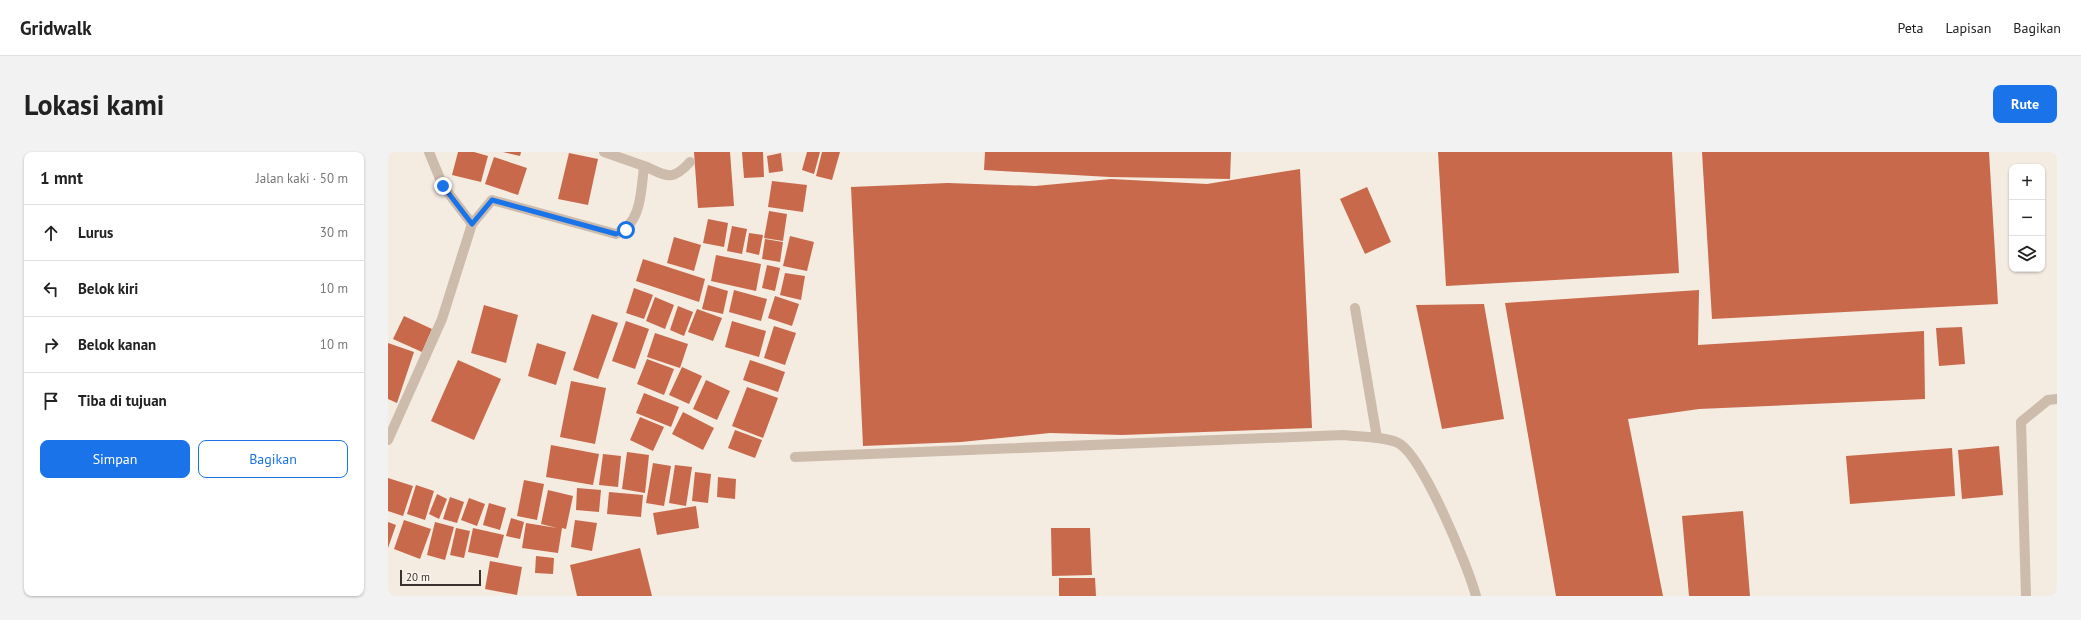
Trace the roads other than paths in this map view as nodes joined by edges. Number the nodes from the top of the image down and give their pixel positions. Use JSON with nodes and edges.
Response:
{"nodes":[{"id":1,"x":429,"y":152,"type":"edge"},
{"id":2,"x":604,"y":152,"type":"edge"},
{"id":3,"x":690,"y":162,"type":"dead end"},
{"id":4,"x":644,"y":166,"type":"junction"},
{"id":5,"x":472,"y":224,"type":"junction"},
{"id":6,"x":1355,"y":308,"type":"dead end"},
{"id":7,"x":2057,"y":399,"type":"edge"},
{"id":8,"x":1377,"y":438,"type":"junction"},
{"id":9,"x":388,"y":440,"type":"edge"},
{"id":10,"x":795,"y":456,"type":"dead end"},
{"id":11,"x":1476,"y":596,"type":"edge"},
{"id":12,"x":2026,"y":596,"type":"edge"}],
"edges":[{"from":1,"to":5,"type":"street"},
{"from":2,"to":4,"type":"street"},
{"from":3,"to":4,"type":"street"},
{"from":4,"to":5,"type":"street"},
{"from":5,"to":9,"type":"street"},
{"from":6,"to":8,"type":"street"},
{"from":7,"to":12,"type":"street"},
{"from":8,"to":10,"type":"street"},
{"from":8,"to":11,"type":"street"}]}
